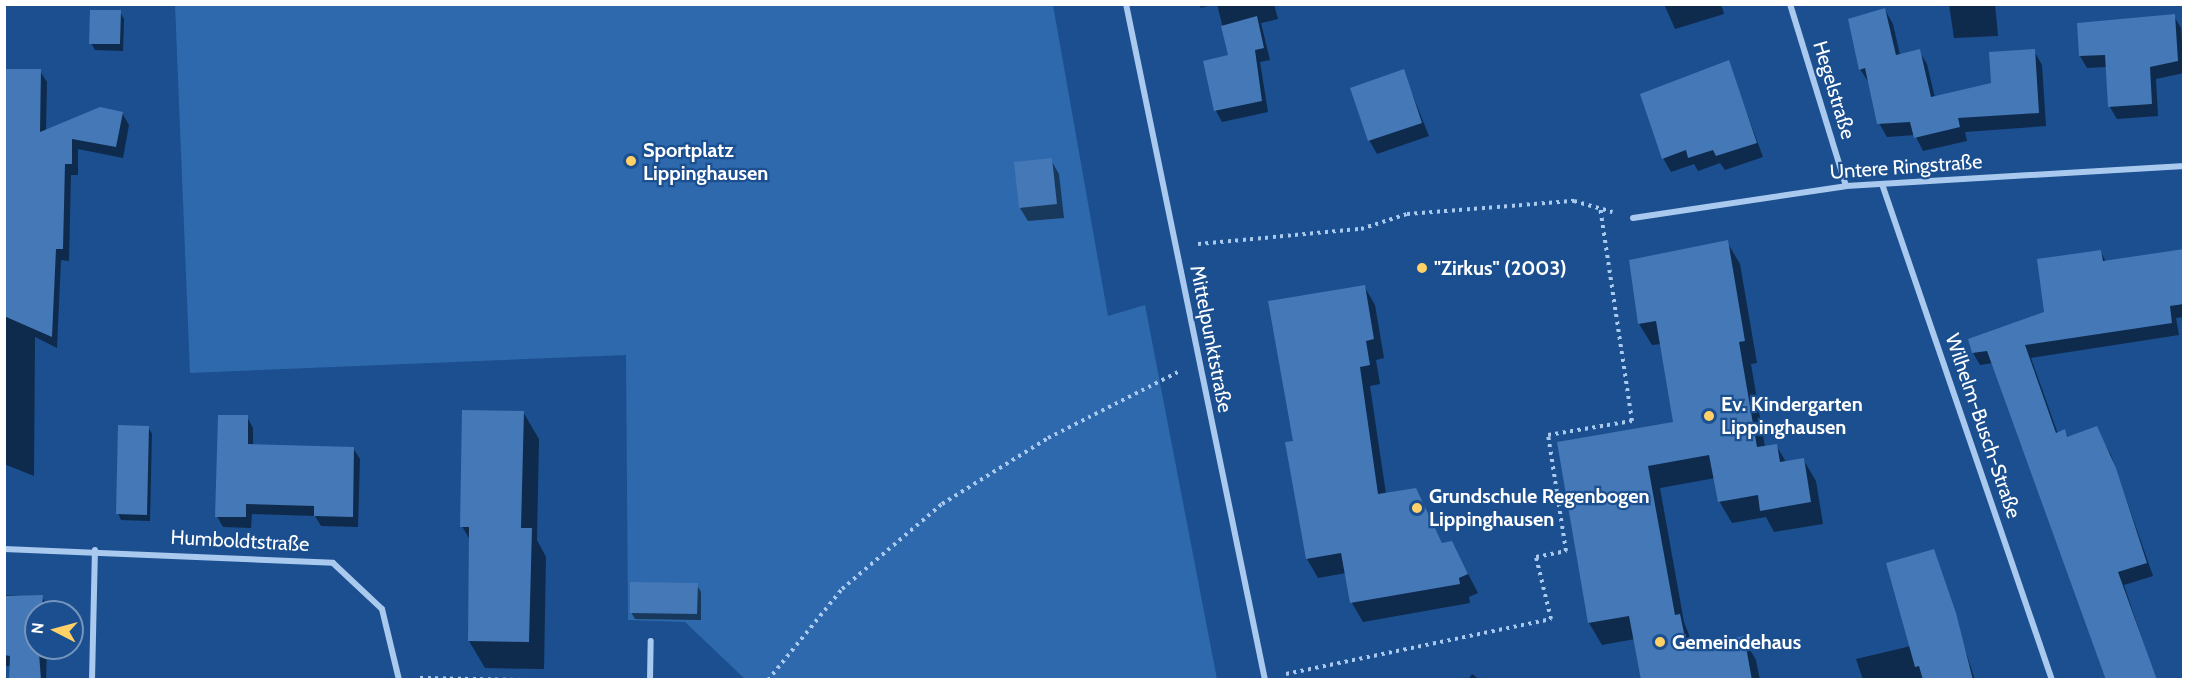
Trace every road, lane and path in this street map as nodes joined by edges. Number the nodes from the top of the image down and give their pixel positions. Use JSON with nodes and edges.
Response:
{"nodes":[{"id":1,"x":1126,"y":4,"type":"edge"},
{"id":2,"x":1790,"y":4,"type":"edge"},
{"id":3,"x":2184,"y":166,"type":"edge"},
{"id":4,"x":1882,"y":184,"type":"junction"},
{"id":5,"x":1846,"y":186,"type":"junction"},
{"id":6,"x":1599,"y":208,"type":"junction"},
{"id":7,"x":1633,"y":218,"type":"joint"},
{"id":8,"x":1176,"y":246,"type":"junction"},
{"id":9,"x":1199,"y":362,"type":"junction"},
{"id":10,"x":4,"y":549,"type":"edge"},
{"id":11,"x":95,"y":550,"type":"junction"},
{"id":12,"x":651,"y":641,"type":"dead end"},
{"id":13,"x":399,"y":678,"type":"edge"},
{"id":14,"x":1264,"y":679,"type":"edge"},
{"id":15,"x":92,"y":680,"type":"edge"},
{"id":16,"x":525,"y":680,"type":"edge"},
{"id":17,"x":650,"y":680,"type":"edge"},
{"id":18,"x":768,"y":680,"type":"edge"},
{"id":19,"x":2052,"y":680,"type":"edge"}],
"edges":[{"from":1,"to":8,"type":"street","name":"Mittelpunktstraße"},
{"from":2,"to":5,"type":"street","name":"Hegelstraße"},
{"from":3,"to":4,"type":"street","name":"Untere Ringstraße"},
{"from":4,"to":5,"type":"street","name":"Untere Ringstraße"},
{"from":4,"to":19,"type":"street","name":"Wilhelm-Busch-Straße"},
{"from":5,"to":7,"type":"street","name":"Untere Ringstraße"},
{"from":6,"to":7,"type":"path"},
{"from":6,"to":8,"type":"path"},
{"from":6,"to":14,"type":"path"},
{"from":8,"to":9,"type":"street","name":"Mittelpunktstraße"},
{"from":9,"to":14,"type":"street","name":"Mittelpunktstraße"},
{"from":9,"to":18,"type":"path"},
{"from":10,"to":11,"type":"street","name":"Humboldtstraße"},
{"from":11,"to":13,"type":"street","name":"Humboldtstraße"},
{"from":11,"to":15,"type":"street"},
{"from":12,"to":17,"type":"street"},
{"from":13,"to":16,"type":"path"}]}
